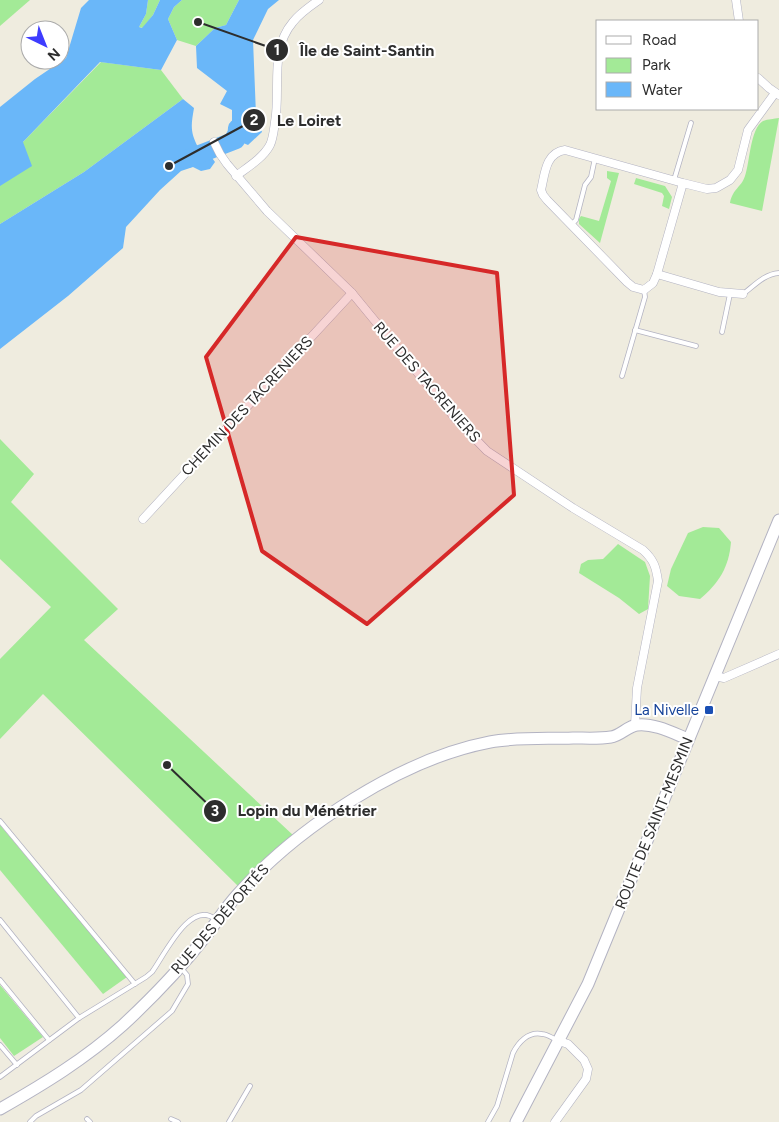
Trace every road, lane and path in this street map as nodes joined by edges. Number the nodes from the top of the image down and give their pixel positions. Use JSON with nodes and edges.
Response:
{"nodes":[{"id":1,"x":319,"y":0,"type":"edge"},
{"id":2,"x":736,"y":0,"type":"edge"},
{"id":3,"x":739,"y":20,"type":"edge"},
{"id":4,"x":759,"y":79,"type":"edge"},
{"id":5,"x":777,"y":94,"type":"edge"},
{"id":6,"x":691,"y":123,"type":"dead end"},
{"id":7,"x":214,"y":142,"type":"dead end"},
{"id":8,"x":596,"y":158,"type":"junction"},
{"id":9,"x":236,"y":176,"type":"junction"},
{"id":10,"x":674,"y":180,"type":"junction"},
{"id":11,"x":683,"y":183,"type":"junction"},
{"id":12,"x":572,"y":224,"type":"junction"},
{"id":13,"x":657,"y":274,"type":"junction"},
{"id":14,"x":779,"y":274,"type":"edge"},
{"id":15,"x":644,"y":290,"type":"junction"},
{"id":16,"x":352,"y":292,"type":"junction"},
{"id":17,"x":730,"y":294,"type":"junction"},
{"id":18,"x":743,"y":294,"type":"joint"},
{"id":19,"x":635,"y":330,"type":"junction"},
{"id":20,"x":722,"y":332,"type":"dead end"},
{"id":21,"x":696,"y":346,"type":"dead end"},
{"id":22,"x":622,"y":376,"type":"dead end"},
{"id":23,"x":143,"y":519,"type":"dead end"},
{"id":24,"x":779,"y":520,"type":"edge"},
{"id":25,"x":779,"y":654,"type":"edge"},
{"id":26,"x":715,"y":676,"type":"junction"},
{"id":27,"x":636,"y":725,"type":"junction"},
{"id":28,"x":688,"y":739,"type":"junction"},
{"id":29,"x":0,"y":821,"type":"edge"},
{"id":30,"x":0,"y":920,"type":"edge"},
{"id":31,"x":217,"y":921,"type":"junction"},
{"id":32,"x":179,"y":967,"type":"junction"},
{"id":33,"x":0,"y":980,"type":"edge"},
{"id":34,"x":135,"y":984,"type":"junction"},
{"id":35,"x":79,"y":1018,"type":"junction"},
{"id":36,"x":49,"y":1040,"type":"junction"},
{"id":37,"x":559,"y":1041,"type":"junction"},
{"id":38,"x":0,"y":1045,"type":"edge"},
{"id":39,"x":17,"y":1065,"type":"junction"},
{"id":40,"x":0,"y":1077,"type":"edge"},
{"id":41,"x":250,"y":1086,"type":"dead end"},
{"id":42,"x":0,"y":1109,"type":"edge"},
{"id":43,"x":171,"y":1118,"type":"dead end"},
{"id":44,"x":30,"y":1122,"type":"edge"},
{"id":45,"x":178,"y":1122,"type":"edge"},
{"id":46,"x":229,"y":1122,"type":"edge"},
{"id":47,"x":488,"y":1122,"type":"edge"},
{"id":48,"x":516,"y":1122,"type":"edge"},
{"id":49,"x":555,"y":1122,"type":"edge"}],
"edges":[{"from":1,"to":9,"type":"street"},
{"from":2,"to":3,"type":"street"},
{"from":4,"to":5,"type":"street"},
{"from":5,"to":11,"type":"street"},
{"from":6,"to":10,"type":"lane"},
{"from":7,"to":9,"type":"street","name":"RUE DES TACRENIERS"},
{"from":8,"to":10,"type":"street"},
{"from":8,"to":12,"type":"lane"},
{"from":8,"to":12,"type":"street"},
{"from":9,"to":16,"type":"street","name":"RUE DES TACRENIERS"},
{"from":10,"to":11,"type":"street"},
{"from":11,"to":13,"type":"street"},
{"from":12,"to":15,"type":"street"},
{"from":13,"to":15,"type":"street"},
{"from":13,"to":17,"type":"street"},
{"from":14,"to":18,"type":"lane"},
{"from":15,"to":19,"type":"lane"},
{"from":16,"to":23,"type":"street","name":"CHEMIN DES TACRENIERS"},
{"from":16,"to":27,"type":"street","name":"RUE DES TACRENIERS"},
{"from":17,"to":18,"type":"street"},
{"from":17,"to":20,"type":"lane"},
{"from":19,"to":21,"type":"lane"},
{"from":19,"to":22,"type":"lane"},
{"from":24,"to":26,"type":"street","name":"ROUTE DE SAINT-MESMIN"},
{"from":25,"to":26,"type":"street"},
{"from":26,"to":28,"type":"street","name":"ROUTE DE SAINT-MESMIN"},
{"from":27,"to":28,"type":"street"},
{"from":27,"to":31,"type":"street","name":"RUE DES DÉPORTÉS"},
{"from":28,"to":37,"type":"street","name":"ROUTE DE SAINT-MESMIN"},
{"from":29,"to":34,"type":"lane"},
{"from":30,"to":35,"type":"lane"},
{"from":31,"to":32,"type":"street","name":"RUE DES DÉPORTÉS"},
{"from":31,"to":34,"type":"lane"},
{"from":32,"to":42,"type":"street","name":"RUE DES DÉPORTÉS"},
{"from":32,"to":44,"type":"lane"},
{"from":33,"to":36,"type":"lane"},
{"from":34,"to":35,"type":"lane"},
{"from":35,"to":36,"type":"lane"},
{"from":36,"to":39,"type":"lane"},
{"from":37,"to":47,"type":"lane"},
{"from":37,"to":48,"type":"street","name":"ROUTE DE SAINT-MESMIN"},
{"from":37,"to":49,"type":"street"},
{"from":38,"to":39,"type":"lane"},
{"from":39,"to":40,"type":"lane"},
{"from":41,"to":46,"type":"lane"},
{"from":43,"to":45,"type":"lane"}]}
